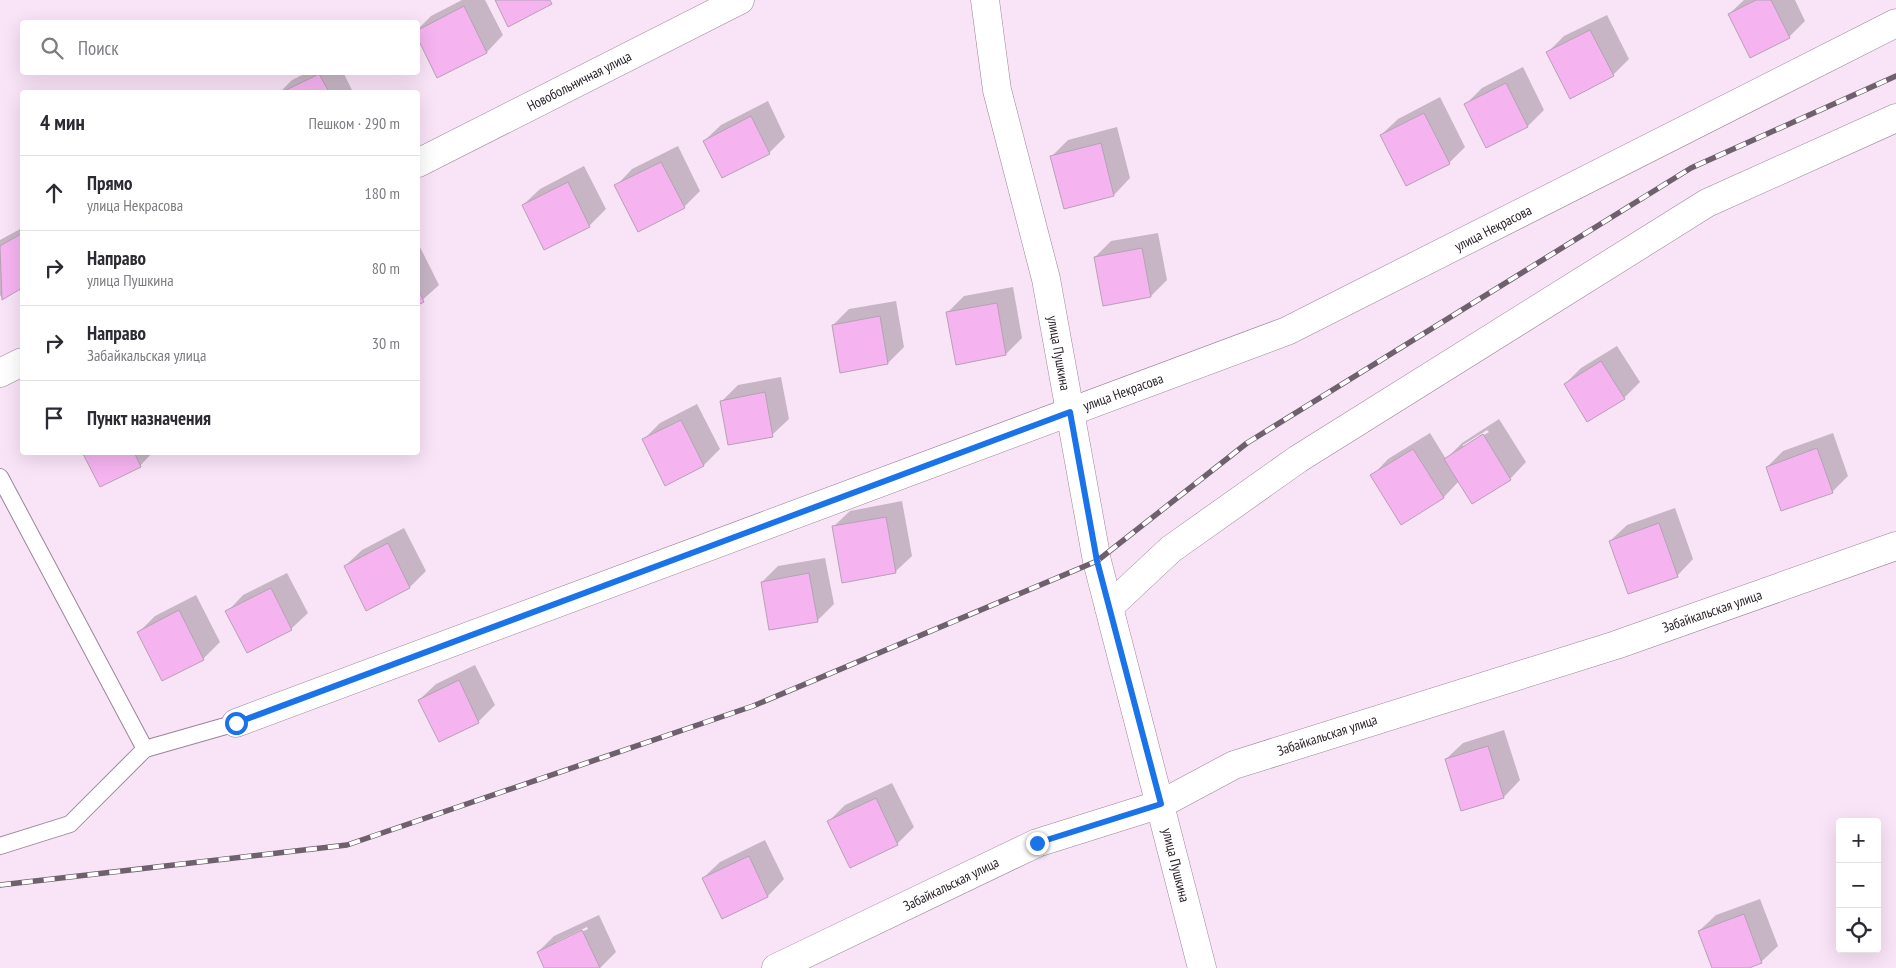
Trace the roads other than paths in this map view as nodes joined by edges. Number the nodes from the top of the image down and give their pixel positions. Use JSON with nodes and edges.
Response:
{"nodes":[{"id":1,"x":740,"y":0,"type":"edge"},
{"id":2,"x":985,"y":0,"type":"edge"},
{"id":3,"x":1896,"y":24,"type":"edge"},
{"id":4,"x":1896,"y":118,"type":"edge"},
{"id":5,"x":420,"y":162,"type":"edge"},
{"id":6,"x":20,"y":363,"type":"edge"},
{"id":7,"x":0,"y":372,"type":"edge"},
{"id":8,"x":1070,"y":412,"type":"junction"},
{"id":9,"x":0,"y":477,"type":"edge"},
{"id":10,"x":1896,"y":546,"type":"edge"},
{"id":11,"x":1109,"y":606,"type":"junction"},
{"id":12,"x":236,"y":723,"type":"joint"},
{"id":13,"x":145,"y":749,"type":"junction"},
{"id":14,"x":1161,"y":804,"type":"junction"},
{"id":15,"x":0,"y":846,"type":"edge"},
{"id":16,"x":776,"y":968,"type":"edge"},
{"id":17,"x":1202,"y":968,"type":"edge"}],
"edges":[{"from":1,"to":5,"type":"street","name":"Новобольничная улица"},
{"from":2,"to":8,"type":"street","name":"улица Пушкина"},
{"from":3,"to":8,"type":"street","name":"улица Некрасова"},
{"from":4,"to":11,"type":"street"},
{"from":6,"to":7,"type":"street"},
{"from":8,"to":11,"type":"street","name":"улица Пушкина"},
{"from":8,"to":12,"type":"street","name":"улица Некрасова"},
{"from":9,"to":13,"type":"lane"},
{"from":10,"to":14,"type":"street","name":"Забайкальская улица"},
{"from":11,"to":14,"type":"street","name":"улица Пушкина"},
{"from":12,"to":13,"type":"lane"},
{"from":13,"to":15,"type":"lane"},
{"from":14,"to":16,"type":"street","name":"Забайкальская улица"},
{"from":14,"to":17,"type":"street","name":"улица Пушкина"}]}
